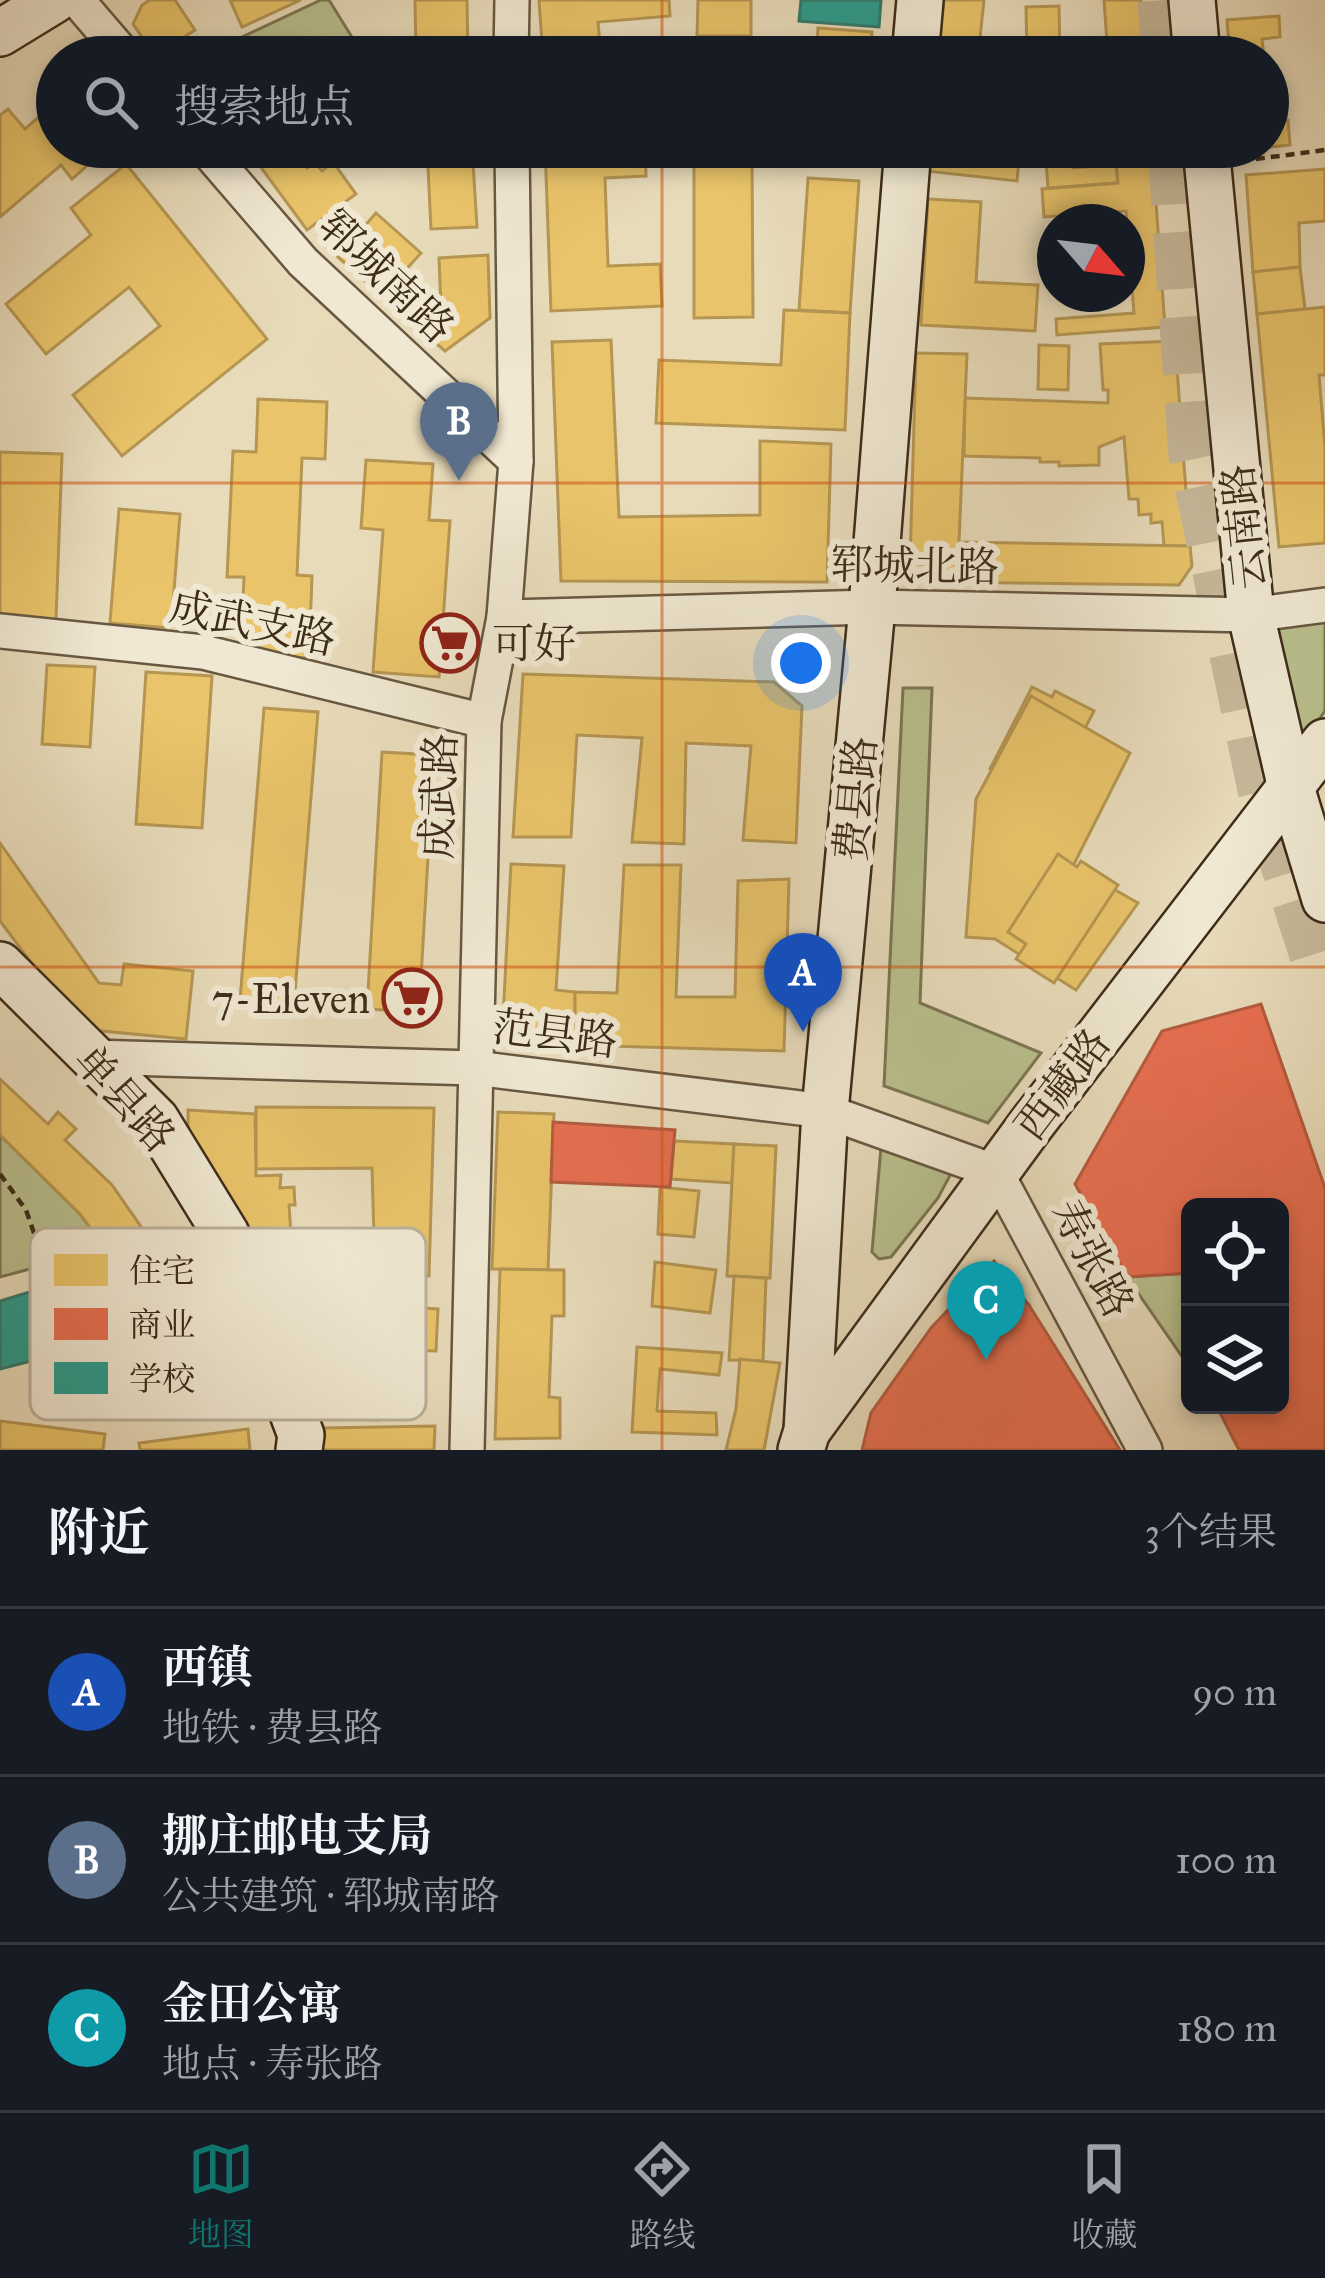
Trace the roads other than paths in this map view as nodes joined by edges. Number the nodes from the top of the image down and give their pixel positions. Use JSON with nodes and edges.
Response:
{"nodes":[{"id":1,"x":54,"y":0,"type":"edge"},
{"id":2,"x":76,"y":0,"type":"edge"},
{"id":3,"x":512,"y":0,"type":"edge"},
{"id":4,"x":920,"y":0,"type":"edge"},
{"id":5,"x":1192,"y":0,"type":"edge"},
{"id":6,"x":0,"y":33,"type":"edge"},
{"id":7,"x":108,"y":36,"type":"edge"},
{"id":8,"x":511,"y":36,"type":"edge"},
{"id":9,"x":917,"y":36,"type":"edge"},
{"id":10,"x":1195,"y":36,"type":"edge"},
{"id":11,"x":222,"y":168,"type":"edge"},
{"id":12,"x":512,"y":168,"type":"edge"},
{"id":13,"x":906,"y":168,"type":"edge"},
{"id":14,"x":1208,"y":168,"type":"edge"},
{"id":15,"x":516,"y":461,"type":"junction"},
{"id":16,"x":1325,"y":605,"type":"edge"},
{"id":17,"x":872,"y":607,"type":"junction"},
{"id":18,"x":1252,"y":615,"type":"junction"},
{"id":19,"x":503,"y":617,"type":"junction"},
{"id":20,"x":0,"y":631,"type":"edge"},
{"id":21,"x":484,"y":722,"type":"junction"},
{"id":22,"x":1325,"y":742,"type":"edge"},
{"id":23,"x":1290,"y":784,"type":"junction"},
{"id":24,"x":1325,"y":899,"type":"edge"},
{"id":25,"x":0,"y":965,"type":"edge"},
{"id":26,"x":92,"y":1058,"type":"junction"},
{"id":27,"x":476,"y":1067,"type":"junction"},
{"id":28,"x":825,"y":1111,"type":"junction"},
{"id":29,"x":995,"y":1172,"type":"junction"},
{"id":30,"x":222,"y":1228,"type":"edge"},
{"id":31,"x":295,"y":1420,"type":"edge"},
{"id":32,"x":804,"y":1440,"type":"edge"},
{"id":33,"x":299,"y":1450,"type":"edge"},
{"id":34,"x":467,"y":1450,"type":"edge"},
{"id":35,"x":1145,"y":1450,"type":"edge"}],
"edges":[{"from":1,"to":6,"type":"street"},
{"from":2,"to":7,"type":"street"},
{"from":3,"to":8,"type":"street"},
{"from":4,"to":9,"type":"street"},
{"from":5,"to":10,"type":"street"},
{"from":11,"to":15,"type":"street","name":"郓城南路"},
{"from":12,"to":15,"type":"street","name":"成武路"},
{"from":13,"to":17,"type":"street","name":"费县路"},
{"from":14,"to":18,"type":"street","name":"云南路"},
{"from":15,"to":19,"type":"street","name":"成武路"},
{"from":16,"to":18,"type":"street","name":"郓城北路"},
{"from":17,"to":18,"type":"street","name":"郓城北路"},
{"from":17,"to":19,"type":"street","name":"郓城北路"},
{"from":17,"to":28,"type":"street","name":"费县路"},
{"from":18,"to":23,"type":"street","name":"云南路"},
{"from":19,"to":21,"type":"street","name":"成武路"},
{"from":20,"to":21,"type":"street","name":"成武支路"},
{"from":21,"to":27,"type":"street","name":"成武路"},
{"from":22,"to":23,"type":"street","name":"西藏路"},
{"from":23,"to":24,"type":"street","name":"云南路"},
{"from":23,"to":29,"type":"street","name":"西藏路"},
{"from":25,"to":26,"type":"street","name":"单县路"},
{"from":26,"to":27,"type":"street","name":"范县路"},
{"from":26,"to":30,"type":"street","name":"单县路"},
{"from":27,"to":28,"type":"street","name":"范县路"},
{"from":27,"to":34,"type":"street","name":"成武路"},
{"from":28,"to":29,"type":"street","name":"范县路"},
{"from":28,"to":32,"type":"street","name":"费县路"},
{"from":29,"to":32,"type":"street","name":"西藏路"},
{"from":29,"to":35,"type":"street","name":"寿张路"},
{"from":31,"to":33,"type":"street","name":"单县路"}]}
